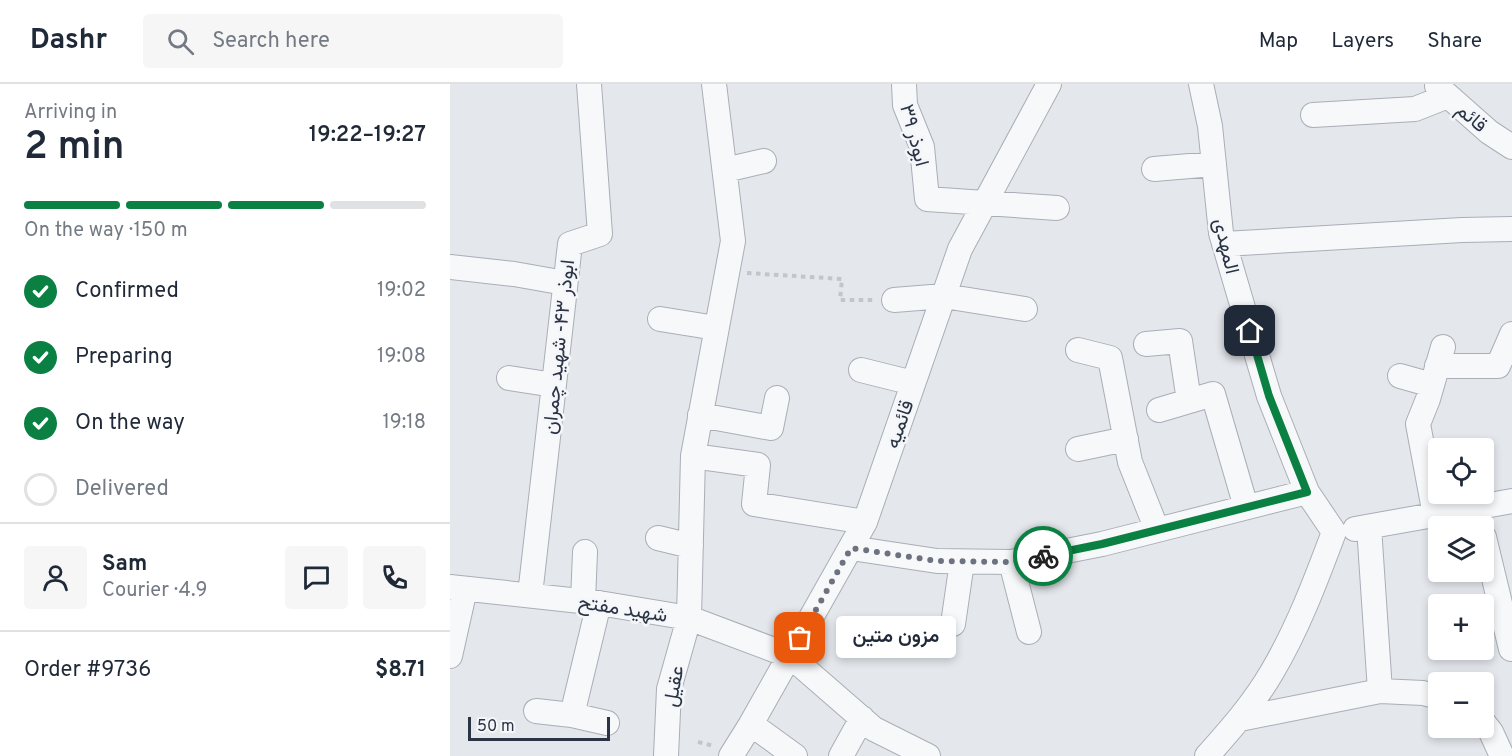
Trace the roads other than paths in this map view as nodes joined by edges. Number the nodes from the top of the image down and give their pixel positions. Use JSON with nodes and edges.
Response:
{"nodes":[{"id":1,"x":589,"y":84,"type":"edge"},
{"id":2,"x":714,"y":84,"type":"edge"},
{"id":3,"x":904,"y":84,"type":"edge"},
{"id":4,"x":1049,"y":84,"type":"edge"},
{"id":5,"x":1202,"y":84,"type":"edge"},
{"id":6,"x":1441,"y":90,"type":"edge"},
{"id":7,"x":1313,"y":115,"type":"dead end"},
{"id":8,"x":1512,"y":147,"type":"edge"},
{"id":9,"x":764,"y":161,"type":"dead end"},
{"id":10,"x":1214,"y":164,"type":"junction"},
{"id":11,"x":1154,"y":169,"type":"dead end"},
{"id":12,"x":725,"y":170,"type":"junction"},
{"id":13,"x":985,"y":203,"type":"junction"},
{"id":14,"x":1057,"y":208,"type":"dead end"},
{"id":15,"x":1512,"y":229,"type":"edge"},
{"id":16,"x":1224,"y":244,"type":"junction"},
{"id":17,"x":450,"y":267,"type":"edge"},
{"id":18,"x":566,"y":283,"type":"junction"},
{"id":19,"x":944,"y":296,"type":"junction"},
{"id":20,"x":894,"y":300,"type":"road end"},
{"id":21,"x":1025,"y":309,"type":"dead end"},
{"id":22,"x":660,"y":319,"type":"dead end"},
{"id":23,"x":716,"y":328,"type":"junction"},
{"id":24,"x":1512,"y":334,"type":"edge"},
{"id":25,"x":1146,"y":344,"type":"dead end"},
{"id":26,"x":1078,"y":350,"type":"dead end"},
{"id":27,"x":1437,"y":366,"type":"junction"},
{"id":28,"x":861,"y":370,"type":"dead end"},
{"id":29,"x":1400,"y":376,"type":"dead end"},
{"id":30,"x":509,"y":378,"type":"dead end"},
{"id":31,"x":913,"y":383,"type":"junction"},
{"id":32,"x":554,"y":385,"type":"junction"},
{"id":33,"x":777,"y":398,"type":"dead end"},
{"id":34,"x":1189,"y":401,"type":"junction"},
{"id":35,"x":1159,"y":410,"type":"dead end"},
{"id":36,"x":700,"y":415,"type":"junction"},
{"id":37,"x":1126,"y":440,"type":"junction"},
{"id":38,"x":1078,"y":449,"type":"dead end"},
{"id":39,"x":693,"y":456,"type":"junction"},
{"id":40,"x":1307,"y":492,"type":"junction"},
{"id":41,"x":1512,"y":501,"type":"edge"},
{"id":42,"x":1246,"y":507,"type":"junction"},
{"id":43,"x":1435,"y":515,"type":"junction"},
{"id":44,"x":1457,"y":516,"type":"edge"},
{"id":45,"x":1481,"y":516,"type":"edge"},
{"id":46,"x":865,"y":522,"type":"junction"},
{"id":47,"x":1369,"y":526,"type":"junction"},
{"id":48,"x":1157,"y":530,"type":"junction"},
{"id":49,"x":1334,"y":532,"type":"junction"},
{"id":50,"x":658,"y":538,"type":"dead end"},
{"id":51,"x":691,"y":546,"type":"junction"},
{"id":52,"x":851,"y":548,"type":"junction"},
{"id":53,"x":585,"y":552,"type":"dead end"},
{"id":54,"x":962,"y":562,"type":"junction"},
{"id":55,"x":1011,"y":562,"type":"junction"},
{"id":56,"x":1494,"y":578,"type":"edge"},
{"id":57,"x":457,"y":588,"type":"edge"},
{"id":58,"x":530,"y":595,"type":"junction"},
{"id":59,"x":591,"y":602,"type":"junction"},
{"id":60,"x":689,"y":618,"type":"junction"},
{"id":61,"x":953,"y":624,"type":"dead end"},
{"id":62,"x":1029,"y":632,"type":"dead end"},
{"id":63,"x":1511,"y":649,"type":"edge"},
{"id":64,"x":450,"y":656,"type":"edge"},
{"id":65,"x":790,"y":656,"type":"junction"},
{"id":66,"x":1380,"y":691,"type":"junction"},
{"id":67,"x":1428,"y":694,"type":"edge"},
{"id":68,"x":536,"y":711,"type":"dead end"},
{"id":69,"x":572,"y":714,"type":"junction"},
{"id":70,"x":862,"y":718,"type":"junction"},
{"id":71,"x":1240,"y":718,"type":"junction"},
{"id":72,"x":606,"y":723,"type":"dead end"},
{"id":73,"x":751,"y":724,"type":"junction"},
{"id":74,"x":1494,"y":738,"type":"edge"},
{"id":75,"x":666,"y":756,"type":"edge"},
{"id":76,"x":731,"y":756,"type":"edge"},
{"id":77,"x":795,"y":756,"type":"edge"},
{"id":78,"x":841,"y":756,"type":"edge"},
{"id":79,"x":926,"y":756,"type":"edge"},
{"id":80,"x":1207,"y":756,"type":"edge"},
{"id":81,"x":1502,"y":756,"type":"edge"}],
"edges":[{"from":1,"to":18,"type":"street","name":"ابوذر ۴۳- شهید چمران"},
{"from":2,"to":12,"type":"street","name":"عقیل"},
{"from":3,"to":13,"type":"street","name":"ابوذر ۳۹"},
{"from":4,"to":13,"type":"street","name":"قائمیه"},
{"from":5,"to":10,"type":"street","name":"المهدی"},
{"from":6,"to":7,"type":"street"},
{"from":6,"to":8,"type":"street","name":"قائم"},
{"from":9,"to":12,"type":"street"},
{"from":10,"to":11,"type":"street"},
{"from":10,"to":16,"type":"street","name":"المهدی"},
{"from":12,"to":23,"type":"street","name":"عقیل"},
{"from":13,"to":14,"type":"street"},
{"from":13,"to":19,"type":"street","name":"قائمیه"},
{"from":15,"to":16,"type":"street"},
{"from":16,"to":40,"type":"street","name":"المهدی"},
{"from":17,"to":18,"type":"street"},
{"from":18,"to":32,"type":"street","name":"ابوذر ۴۳- شهید چمران"},
{"from":19,"to":20,"type":"street"},
{"from":19,"to":21,"type":"street"},
{"from":19,"to":31,"type":"street","name":"قائمیه"},
{"from":22,"to":23,"type":"street"},
{"from":23,"to":36,"type":"street","name":"عقیل"},
{"from":24,"to":27,"type":"street"},
{"from":25,"to":34,"type":"street"},
{"from":26,"to":37,"type":"street"},
{"from":27,"to":29,"type":"street"},
{"from":27,"to":43,"type":"street"},
{"from":28,"to":31,"type":"street"},
{"from":30,"to":32,"type":"street"},
{"from":31,"to":46,"type":"street","name":"قائمیه"},
{"from":32,"to":58,"type":"street","name":"ابوذر ۴۳- شهید چمران"},
{"from":33,"to":36,"type":"street"},
{"from":34,"to":35,"type":"street"},
{"from":34,"to":42,"type":"street"},
{"from":36,"to":39,"type":"street","name":"عقیل"},
{"from":37,"to":38,"type":"street"},
{"from":37,"to":48,"type":"street"},
{"from":39,"to":46,"type":"street"},
{"from":39,"to":51,"type":"street","name":"عقیل"},
{"from":40,"to":42,"type":"street"},
{"from":40,"to":49,"type":"street","name":"المهدی"},
{"from":41,"to":45,"type":"street"},
{"from":42,"to":48,"type":"street"},
{"from":43,"to":44,"type":"street"},
{"from":43,"to":47,"type":"street"},
{"from":46,"to":52,"type":"street","name":"قائمیه"},
{"from":47,"to":49,"type":"street"},
{"from":47,"to":66,"type":"street"},
{"from":48,"to":55,"type":"street"},
{"from":49,"to":71,"type":"street"},
{"from":50,"to":51,"type":"street"},
{"from":51,"to":60,"type":"street","name":"عقیل"},
{"from":52,"to":54,"type":"street"},
{"from":52,"to":65,"type":"street","name":"قائمیه"},
{"from":53,"to":59,"type":"street"},
{"from":54,"to":55,"type":"street"},
{"from":54,"to":61,"type":"street"},
{"from":55,"to":62,"type":"street"},
{"from":56,"to":63,"type":"street"},
{"from":57,"to":58,"type":"street","name":"شهید مفتح"},
{"from":57,"to":64,"type":"street"},
{"from":58,"to":59,"type":"street","name":"شهید مفتح"},
{"from":59,"to":60,"type":"street","name":"شهید مفتح"},
{"from":59,"to":69,"type":"street"},
{"from":60,"to":65,"type":"street","name":"شهید مفتح"},
{"from":60,"to":75,"type":"street","name":"عقیل"},
{"from":65,"to":70,"type":"street"},
{"from":65,"to":73,"type":"street","name":"قائمیه"},
{"from":66,"to":67,"type":"street"},
{"from":66,"to":71,"type":"street"},
{"from":68,"to":69,"type":"street"},
{"from":69,"to":72,"type":"street"},
{"from":70,"to":78,"type":"street"},
{"from":70,"to":79,"type":"street"},
{"from":71,"to":80,"type":"street"},
{"from":73,"to":76,"type":"street","name":"قائمیه"},
{"from":73,"to":77,"type":"street"},
{"from":74,"to":81,"type":"street"}]}
